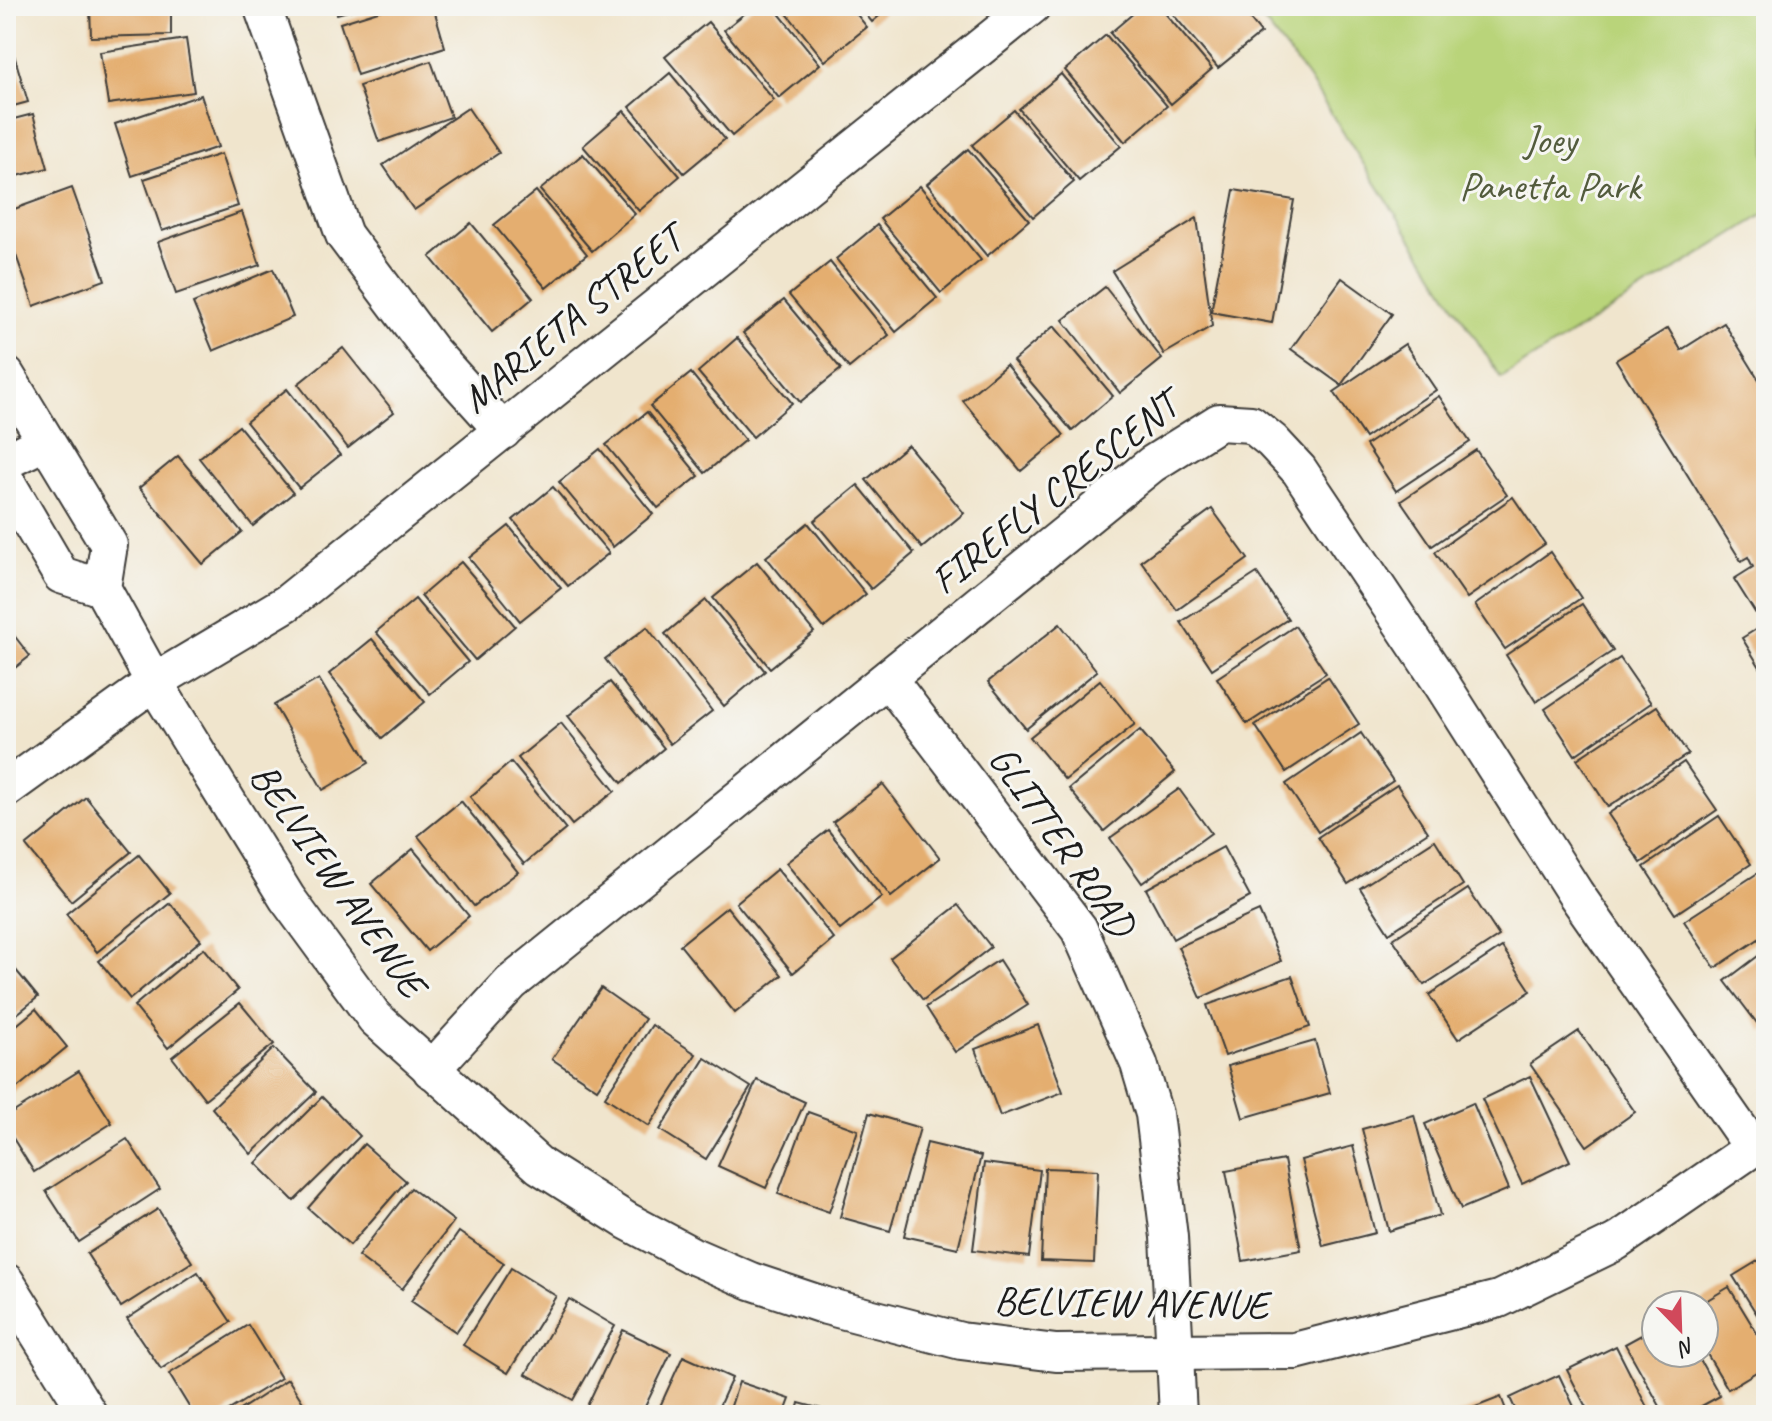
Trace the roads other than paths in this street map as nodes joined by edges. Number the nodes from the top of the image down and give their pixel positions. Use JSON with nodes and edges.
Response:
{"nodes":[{"id":1,"x":262,"y":6,"type":"edge"},
{"id":2,"x":1032,"y":6,"type":"edge"},
{"id":3,"x":6,"y":375,"type":"edge"},
{"id":4,"x":503,"y":431,"type":"junction"},
{"id":5,"x":46,"y":441,"type":"junction"},
{"id":6,"x":6,"y":461,"type":"edge"},
{"id":7,"x":6,"y":481,"type":"edge"},
{"id":8,"x":102,"y":588,"type":"junction"},
{"id":9,"x":889,"y":680,"type":"junction"},
{"id":10,"x":154,"y":682,"type":"junction"},
{"id":11,"x":6,"y":789,"type":"edge"},
{"id":12,"x":431,"y":1070,"type":"junction"},
{"id":13,"x":1760,"y":1143,"type":"edge"},
{"id":14,"x":6,"y":1282,"type":"edge"},
{"id":15,"x":1174,"y":1350,"type":"junction"},
{"id":16,"x":89,"y":1415,"type":"edge"},
{"id":17,"x":1178,"y":1415,"type":"edge"}],
"edges":[{"from":1,"to":4,"type":"street"},
{"from":2,"to":4,"type":"street","name":"MARIETA STREET"},
{"from":3,"to":5,"type":"street"},
{"from":4,"to":10,"type":"street","name":"MARIETA STREET"},
{"from":5,"to":6,"type":"street"},
{"from":5,"to":8,"type":"street"},
{"from":7,"to":8,"type":"street"},
{"from":8,"to":10,"type":"street","name":"BELVIEW AVENUE"},
{"from":9,"to":12,"type":"street","name":"FIREFLY CRESCENT"},
{"from":9,"to":13,"type":"street","name":"FIREFLY CRESCENT"},
{"from":9,"to":15,"type":"street","name":"GLITTER ROAD"},
{"from":10,"to":11,"type":"street","name":"MARIETA STREET"},
{"from":10,"to":12,"type":"street","name":"BELVIEW AVENUE"},
{"from":12,"to":15,"type":"street","name":"BELVIEW AVENUE"},
{"from":13,"to":15,"type":"street","name":"BELVIEW AVENUE"},
{"from":14,"to":16,"type":"street"},
{"from":15,"to":17,"type":"street","name":"GLITTER ROAD"}]}
